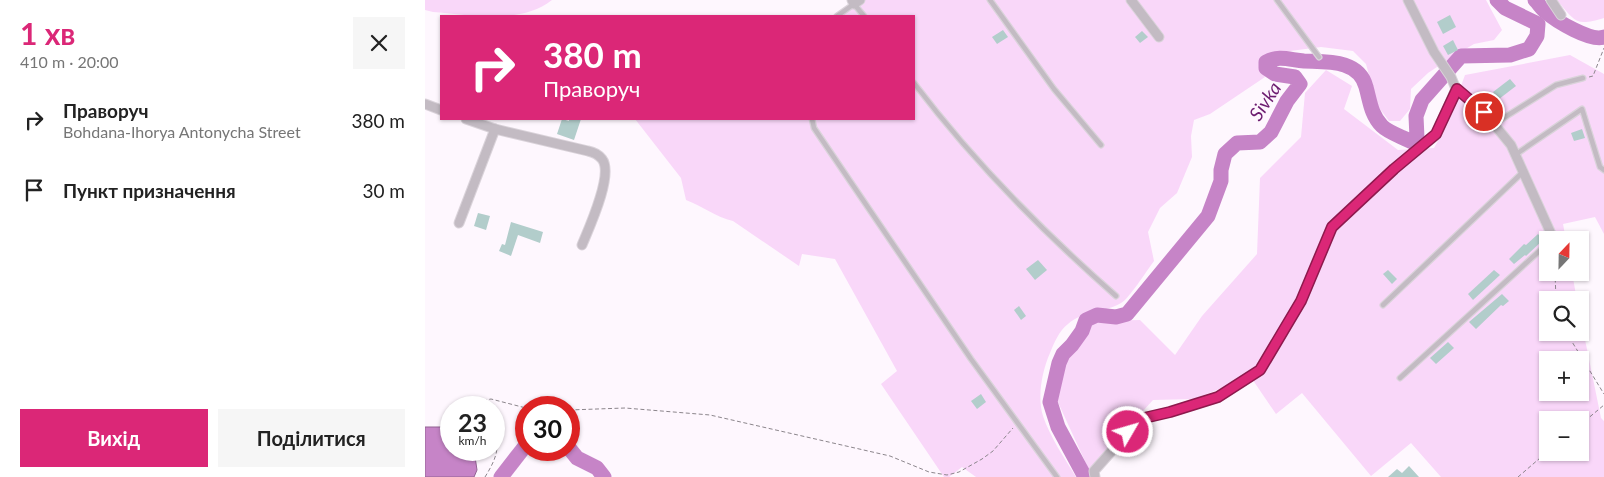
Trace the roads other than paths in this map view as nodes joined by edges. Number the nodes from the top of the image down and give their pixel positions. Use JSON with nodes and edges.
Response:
{"nodes":[{"id":1,"x":990,"y":0,"type":"edge"},
{"id":2,"x":1131,"y":0,"type":"edge"},
{"id":3,"x":1277,"y":0,"type":"edge"},
{"id":4,"x":1408,"y":0,"type":"edge"},
{"id":5,"x":1551,"y":0,"type":"edge"},
{"id":6,"x":855,"y":1,"type":"edge"},
{"id":7,"x":838,"y":15,"type":"edge"},
{"id":8,"x":863,"y":15,"type":"edge"},
{"id":9,"x":1561,"y":15,"type":"dead end"},
{"id":10,"x":1159,"y":38,"type":"dead end"},
{"id":11,"x":1319,"y":57,"type":"dead end"},
{"id":12,"x":1583,"y":78,"type":"road end"},
{"id":13,"x":915,"y":84,"type":"edge"},
{"id":14,"x":1457,"y":89,"type":"junction"},
{"id":15,"x":425,"y":104,"type":"edge"},
{"id":16,"x":440,"y":110,"type":"edge"},
{"id":17,"x":469,"y":120,"type":"edge"},
{"id":18,"x":812,"y":120,"type":"edge"},
{"id":19,"x":1494,"y":124,"type":"junction"},
{"id":20,"x":495,"y":129,"type":"junction"},
{"id":21,"x":1101,"y":145,"type":"dead end"},
{"id":22,"x":1515,"y":155,"type":"junction"},
{"id":23,"x":1604,"y":170,"type":"edge"},
{"id":24,"x":1523,"y":172,"type":"junction"},
{"id":25,"x":459,"y":223,"type":"dead end"},
{"id":26,"x":1547,"y":231,"type":"edge"},
{"id":27,"x":582,"y":245,"type":"dead end"},
{"id":28,"x":1539,"y":252,"type":"edge"},
{"id":29,"x":1115,"y":296,"type":"dead end"},
{"id":30,"x":1383,"y":305,"type":"dead end"},
{"id":31,"x":1401,"y":378,"type":"dead end"},
{"id":32,"x":1057,"y":477,"type":"edge"},
{"id":33,"x":1095,"y":477,"type":"edge"}],
"edges":[{"from":1,"to":21,"type":"lane"},
{"from":2,"to":10,"type":"street"},
{"from":3,"to":11,"type":"lane"},
{"from":4,"to":14,"type":"street"},
{"from":5,"to":9,"type":"street"},
{"from":6,"to":7,"type":"lane"},
{"from":6,"to":8,"type":"lane"},
{"from":12,"to":19,"type":"lane"},
{"from":13,"to":29,"type":"lane"},
{"from":14,"to":19,"type":"street"},
{"from":14,"to":33,"type":"street"},
{"from":15,"to":16,"type":"street"},
{"from":17,"to":20,"type":"street"},
{"from":18,"to":32,"type":"lane"},
{"from":19,"to":22,"type":"street"},
{"from":20,"to":25,"type":"street"},
{"from":20,"to":27,"type":"street"},
{"from":22,"to":23,"type":"lane"},
{"from":22,"to":24,"type":"street"},
{"from":24,"to":26,"type":"street"},
{"from":24,"to":30,"type":"lane"},
{"from":28,"to":31,"type":"lane"}]}
